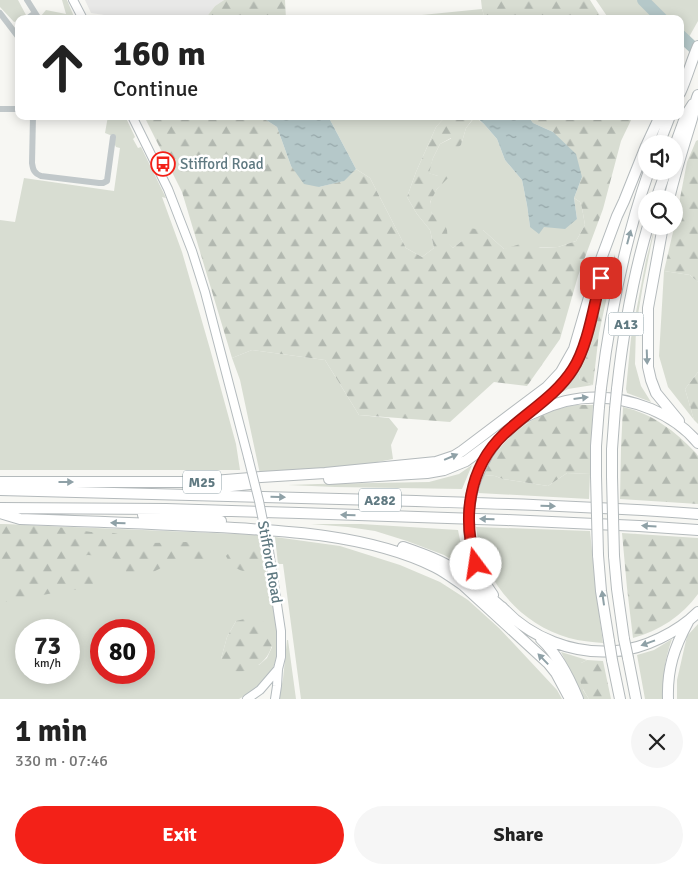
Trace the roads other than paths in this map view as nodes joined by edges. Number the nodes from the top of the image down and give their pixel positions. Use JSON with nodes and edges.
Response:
{"nodes":[{"id":1,"x":27,"y":0,"type":"edge"},
{"id":2,"x":73,"y":0,"type":"edge"},
{"id":3,"x":0,"y":14,"type":"edge"},
{"id":4,"x":36,"y":15,"type":"edge"},
{"id":5,"x":81,"y":15,"type":"edge"},
{"id":6,"x":13,"y":30,"type":"joint"},
{"id":7,"x":15,"y":33,"type":"edge"},
{"id":8,"x":698,"y":46,"type":"edge"},
{"id":9,"x":690,"y":62,"type":"junction"},
{"id":10,"x":684,"y":71,"type":"edge"},
{"id":11,"x":684,"y":84,"type":"edge"},
{"id":12,"x":697,"y":98,"type":"edge"},
{"id":13,"x":0,"y":109,"type":"edge"},
{"id":14,"x":15,"y":109,"type":"edge"},
{"id":15,"x":689,"y":117,"type":"junction"},
{"id":16,"x":33,"y":120,"type":"edge"},
{"id":17,"x":134,"y":120,"type":"edge"},
{"id":18,"x":658,"y":120,"type":"edge"},
{"id":19,"x":668,"y":120,"type":"edge"},
{"id":20,"x":651,"y":135,"type":"edge"},
{"id":21,"x":663,"y":135,"type":"edge"},
{"id":22,"x":680,"y":135,"type":"edge"},
{"id":23,"x":113,"y":136,"type":"dead end"},
{"id":24,"x":638,"y":167,"type":"edge"},
{"id":25,"x":646,"y":180,"type":"edge"},
{"id":26,"x":671,"y":190,"type":"edge"},
{"id":27,"x":624,"y":201,"type":"junction"},
{"id":28,"x":645,"y":235,"type":"edge"},
{"id":29,"x":661,"y":235,"type":"edge"},
{"id":30,"x":522,"y":419,"type":"junction"},
{"id":31,"x":512,"y":427,"type":"junction"},
{"id":32,"x":694,"y":437,"type":"edge"},
{"id":33,"x":0,"y":482,"type":"edge"},
{"id":34,"x":0,"y":490,"type":"edge"},
{"id":35,"x":160,"y":494,"type":"junction"},
{"id":36,"x":304,"y":498,"type":"joint"},
{"id":37,"x":0,"y":508,"type":"edge"},
{"id":38,"x":78,"y":509,"type":"junction"},
{"id":39,"x":0,"y":513,"type":"edge"},
{"id":40,"x":698,"y":514,"type":"edge"},
{"id":41,"x":698,"y":530,"type":"edge"},
{"id":42,"x":506,"y":610,"type":"junction"},
{"id":43,"x":694,"y":616,"type":"edge"},
{"id":44,"x":536,"y":634,"type":"junction"},
{"id":45,"x":278,"y":669,"type":"junction"},
{"id":46,"x":246,"y":699,"type":"edge"},
{"id":47,"x":275,"y":699,"type":"edge"},
{"id":48,"x":570,"y":699,"type":"edge"},
{"id":49,"x":578,"y":699,"type":"edge"},
{"id":50,"x":620,"y":699,"type":"edge"},
{"id":51,"x":636,"y":699,"type":"edge"},
{"id":52,"x":668,"y":699,"type":"edge"}],
"edges":[{"from":1,"to":4,"type":"street"},
{"from":2,"to":5,"type":"main road"},
{"from":3,"to":6,"type":"street"},
{"from":6,"to":7,"type":"street"},
{"from":8,"to":9,"type":"highway"},
{"from":9,"to":10,"type":"highway"},
{"from":9,"to":11,"type":"highway"},
{"from":12,"to":15,"type":"highway"},
{"from":13,"to":14,"type":"street"},
{"from":15,"to":22,"type":"highway"},
{"from":15,"to":26,"type":"highway"},
{"from":16,"to":23,"type":"street"},
{"from":17,"to":45,"type":"main road","name":"Stifford Road","bridge":true},
{"from":18,"to":20,"type":"highway"},
{"from":19,"to":21,"type":"highway"},
{"from":24,"to":27,"type":"highway"},
{"from":50,"to":25,"type":"highway","number":"A13","one_way":true,"bridge":true},
{"from":27,"to":30,"type":"highway"},
{"from":33,"to":27,"type":"highway","number":"M25","one_way":true},
{"from":28,"to":51,"type":"highway","number":"A13","bridge":true},
{"from":29,"to":32,"type":"highway","one_way":true},
{"from":30,"to":31,"type":"highway"},
{"from":30,"to":32,"type":"highway","one_way":true},
{"from":31,"to":35,"type":"highway","number":"M25"},
{"from":31,"to":42,"type":"highway","bridge":true},
{"from":34,"to":35,"type":"highway","number":"M25"},
{"from":35,"to":36,"type":"highway","number":"M25","one_way":true},
{"from":36,"to":40,"type":"highway","number":"A282","one_way":true},
{"from":37,"to":38,"type":"highway","number":"M25"},
{"from":41,"to":38,"type":"highway","number":"M25","one_way":true},
{"from":38,"to":42,"type":"highway","number":"M25"},
{"from":48,"to":39,"type":"highway","one_way":true},
{"from":42,"to":44,"type":"highway"},
{"from":43,"to":44,"type":"highway","one_way":true},
{"from":43,"to":52,"type":"highway"},
{"from":44,"to":49,"type":"highway"},
{"from":45,"to":46,"type":"main road"},
{"from":45,"to":47,"type":"main road","name":"Stifford Road"}]}
